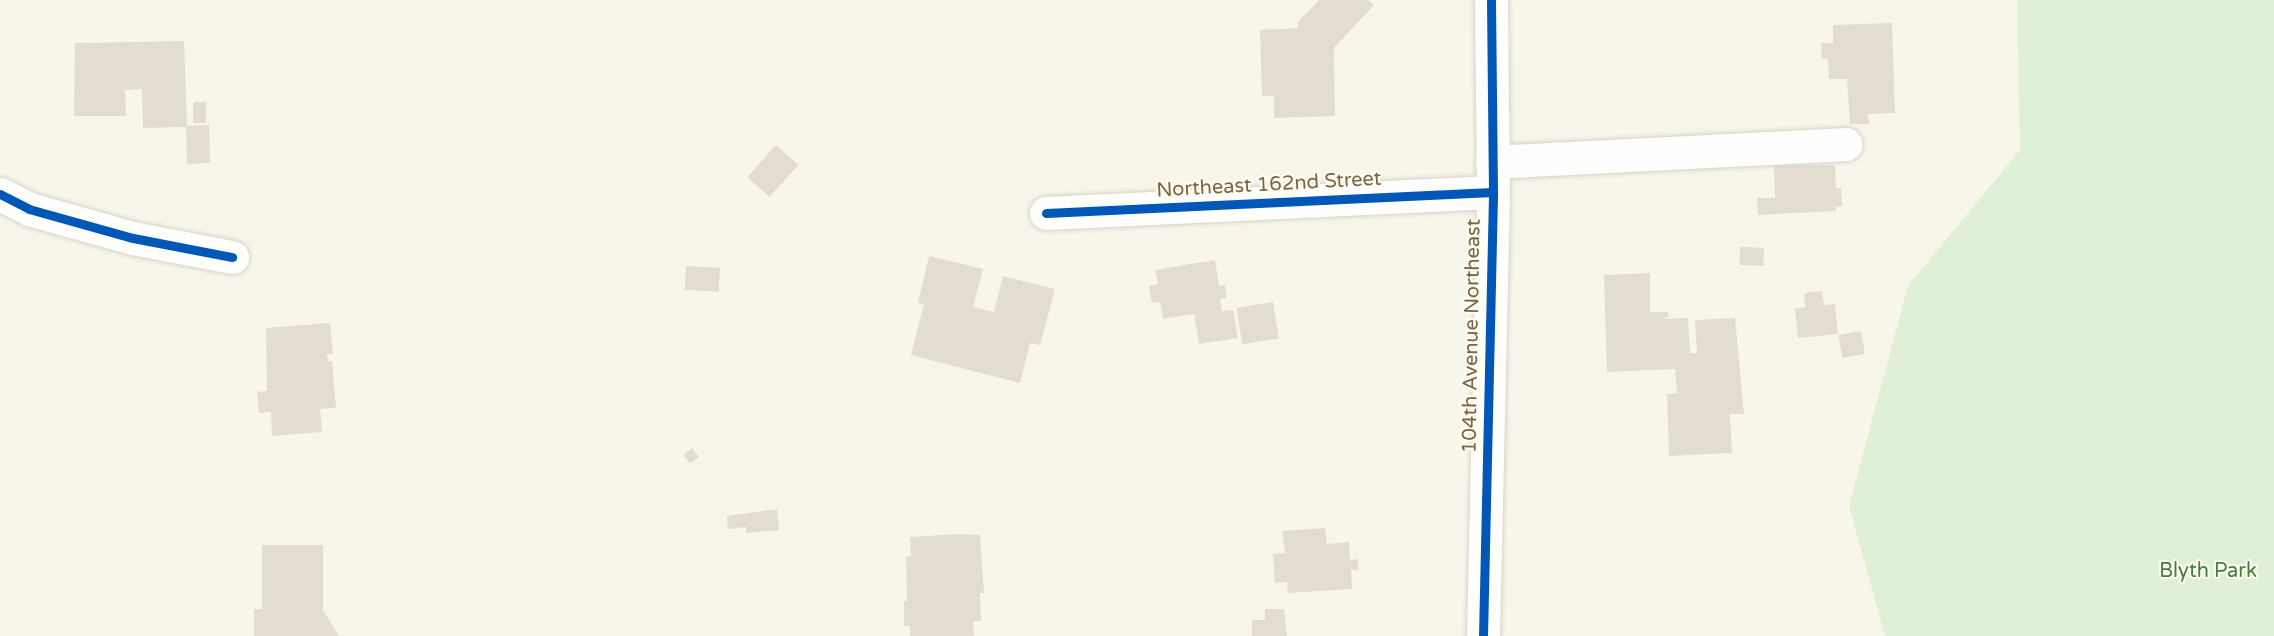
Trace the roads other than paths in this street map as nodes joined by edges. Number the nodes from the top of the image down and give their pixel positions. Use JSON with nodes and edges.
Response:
{"nodes":[{"id":1,"x":1491,"y":0,"type":"edge"},
{"id":2,"x":1846,"y":144,"type":"dead end"},
{"id":3,"x":1492,"y":177,"type":"junction"},
{"id":4,"x":0,"y":194,"type":"edge"},
{"id":5,"x":1046,"y":213,"type":"dead end"},
{"id":6,"x":232,"y":257,"type":"dead end"},
{"id":7,"x":1483,"y":636,"type":"edge"}],
"edges":[{"from":1,"to":3,"type":"street","name":"104th Avenue Northeast"},
{"from":2,"to":3,"type":"street","name":"Northeast 162nd Street"},
{"from":3,"to":5,"type":"street","name":"Northeast 162nd Street"},
{"from":3,"to":7,"type":"street","name":"104th Avenue Northeast"},
{"from":4,"to":6,"type":"street"}]}
